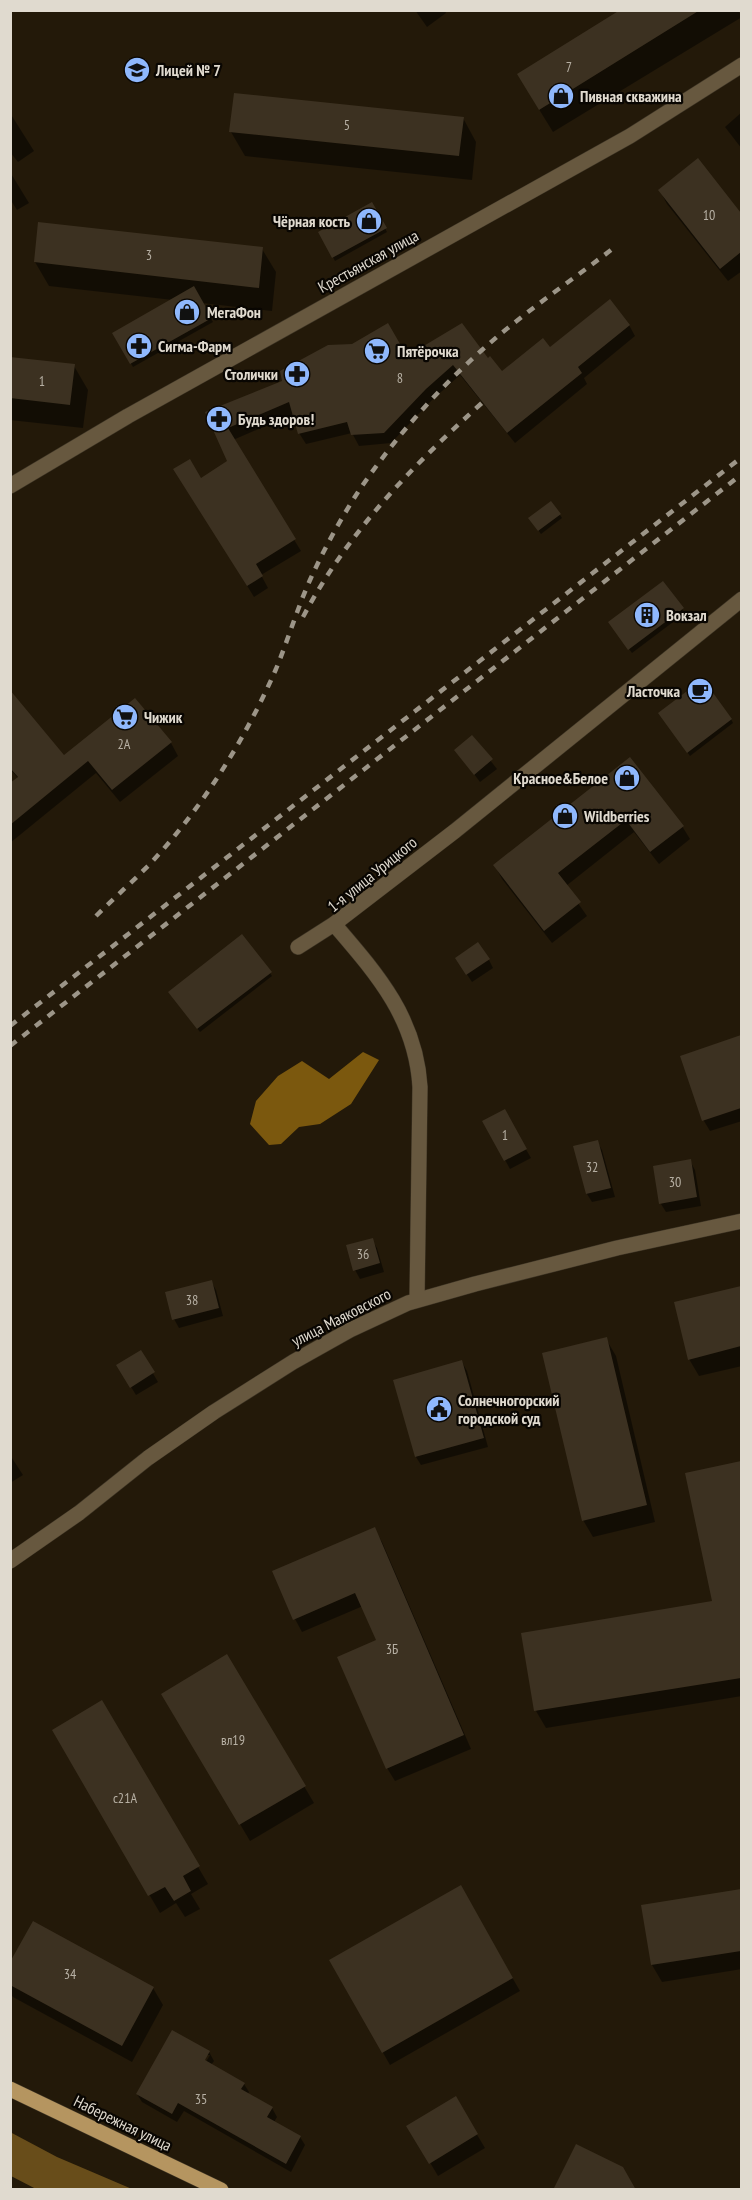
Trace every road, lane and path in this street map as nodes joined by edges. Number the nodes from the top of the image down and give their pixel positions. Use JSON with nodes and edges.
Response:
{"nodes":[{"id":1,"x":741,"y":65,"type":"edge"},
{"id":2,"x":10,"y":486,"type":"edge"},
{"id":3,"x":741,"y":599,"type":"edge"},
{"id":4,"x":334,"y":924,"type":"junction"},
{"id":5,"x":298,"y":947,"type":"dead end"},
{"id":6,"x":741,"y":1221,"type":"edge"},
{"id":7,"x":417,"y":1300,"type":"junction"},
{"id":8,"x":10,"y":1561,"type":"edge"},
{"id":9,"x":10,"y":2089,"type":"edge"},
{"id":10,"x":221,"y":2190,"type":"edge"}],
"edges":[{"from":1,"to":2,"type":"street","name":"Крестьянская улица"},
{"from":3,"to":4,"type":"street","name":"1-я улица Урицкого"},
{"from":4,"to":5,"type":"street"},
{"from":4,"to":7,"type":"street","name":"1-я улица Урицкого"},
{"from":6,"to":7,"type":"street","name":"улица Маяковского"},
{"from":7,"to":8,"type":"street","name":"улица Маяковского"},
{"from":9,"to":10,"type":"main road","name":"Набережная улица"}]}
